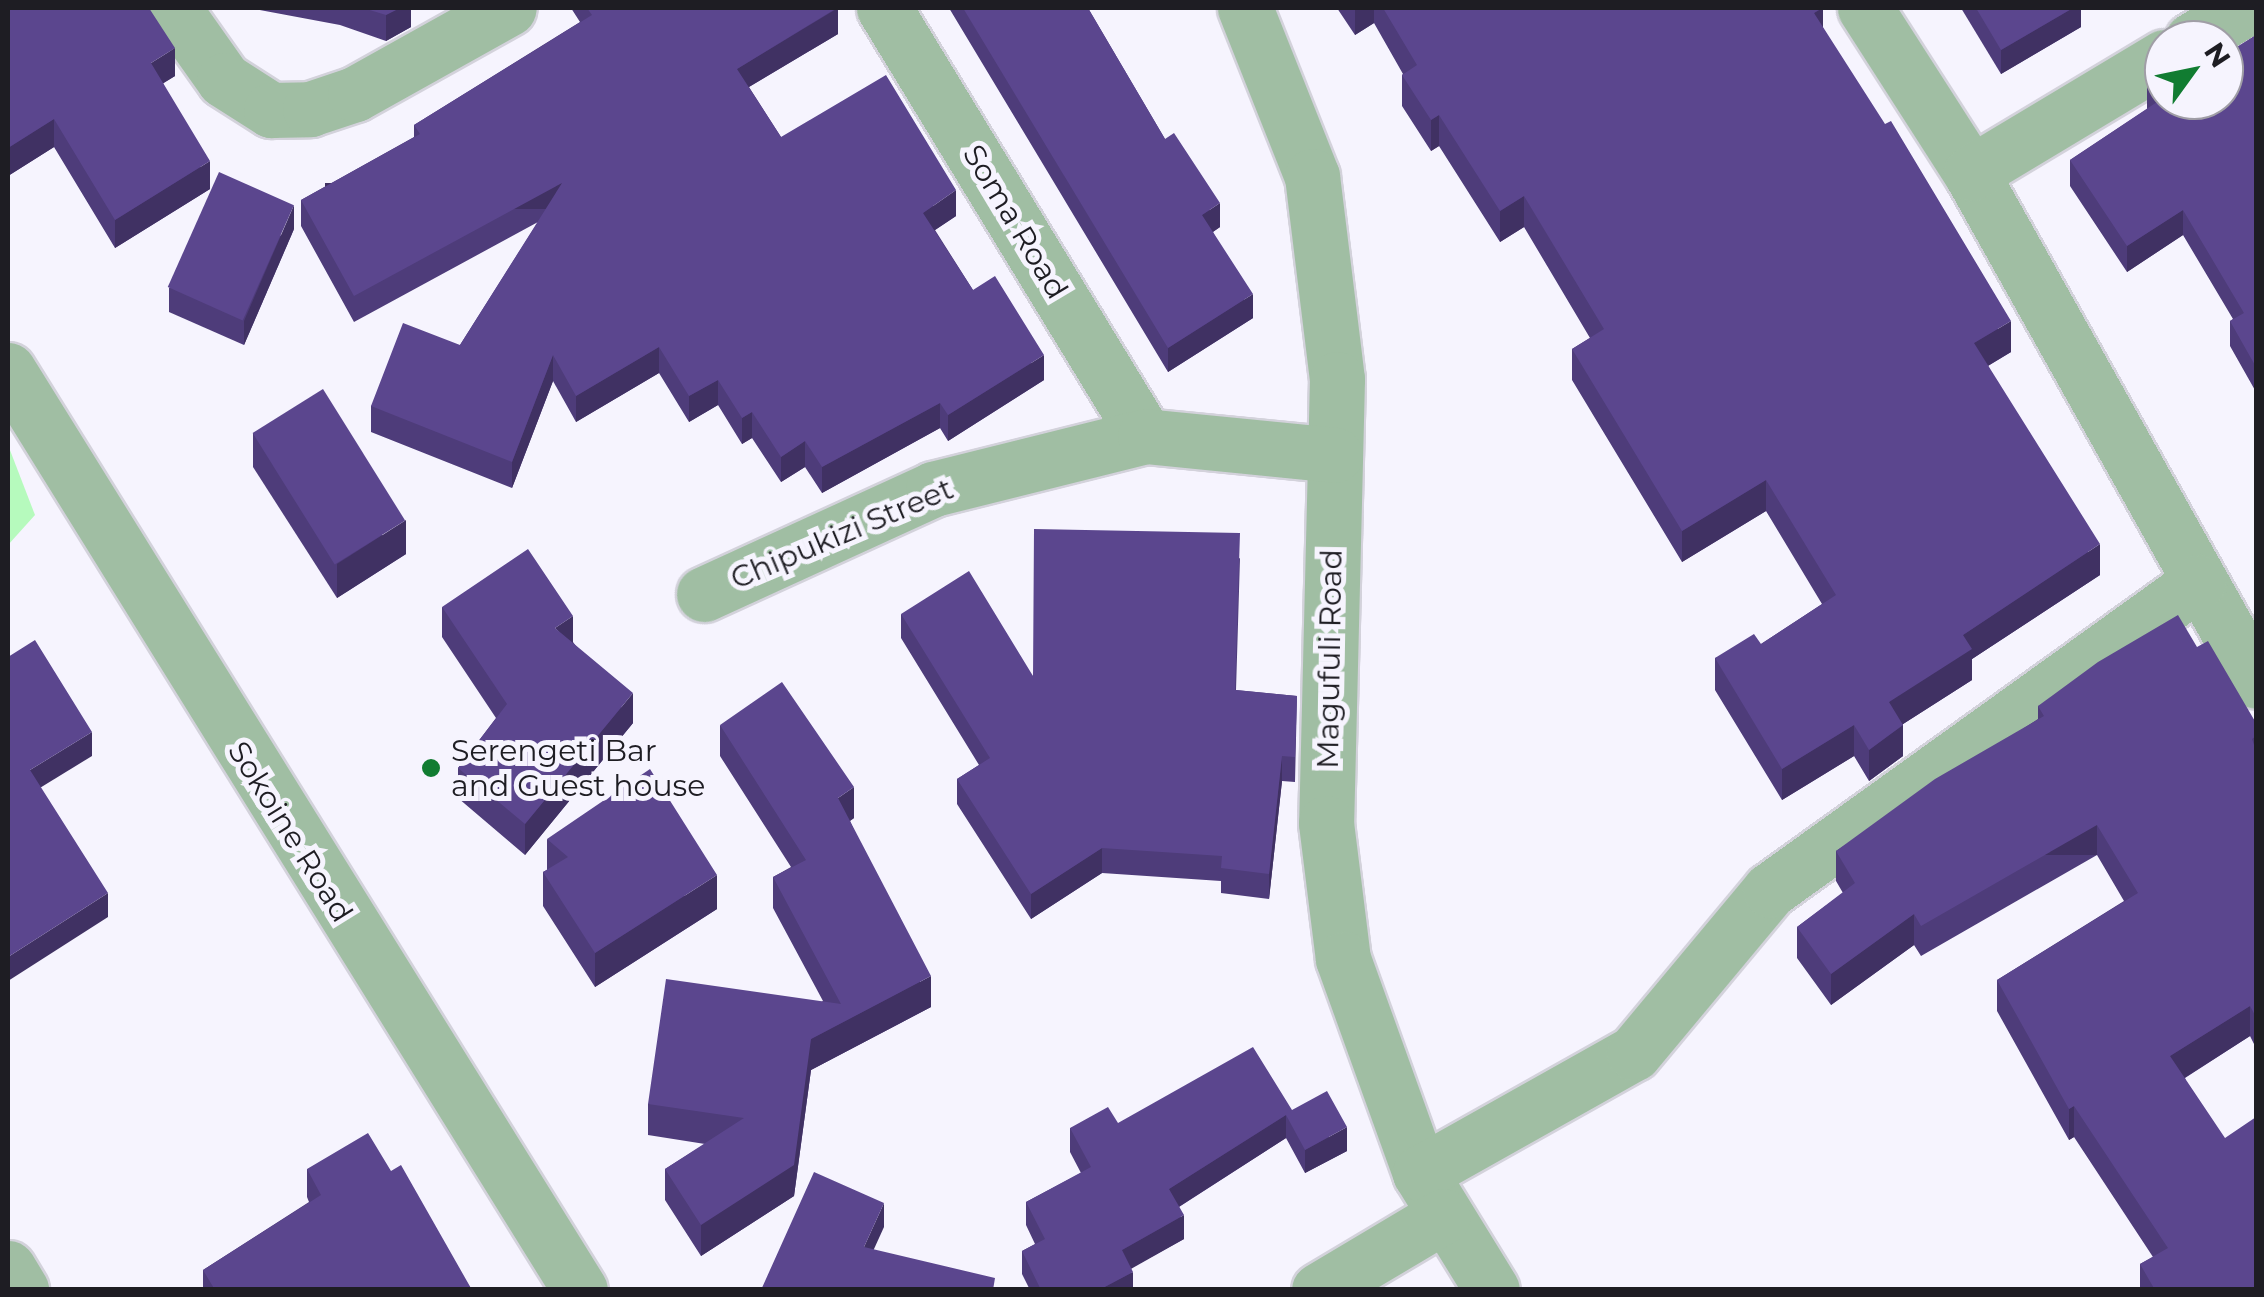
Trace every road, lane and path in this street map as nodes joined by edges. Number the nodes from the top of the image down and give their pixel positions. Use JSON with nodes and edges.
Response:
{"nodes":[{"id":1,"x":173,"y":8,"type":"edge"},
{"id":2,"x":509,"y":8,"type":"edge"},
{"id":3,"x":884,"y":8,"type":"edge"},
{"id":4,"x":1245,"y":8,"type":"edge"},
{"id":5,"x":1866,"y":8,"type":"edge"},
{"id":6,"x":2144,"y":69,"type":"edge"},
{"id":7,"x":1971,"y":173,"type":"junction"},
{"id":8,"x":8,"y":370,"type":"edge"},
{"id":9,"x":1145,"y":436,"type":"junction"},
{"id":10,"x":1335,"y":455,"type":"junction"},
{"id":11,"x":2199,"y":582,"type":"junction"},
{"id":12,"x":704,"y":594,"type":"dead end"},
{"id":13,"x":2256,"y":681,"type":"edge"},
{"id":14,"x":1431,"y":1195,"type":"junction"},
{"id":15,"x":8,"y":1268,"type":"edge"},
{"id":16,"x":20,"y":1290,"type":"edge"},
{"id":17,"x":580,"y":1290,"type":"edge"},
{"id":18,"x":1320,"y":1290,"type":"edge"},
{"id":19,"x":1492,"y":1290,"type":"edge"}],
"edges":[{"from":1,"to":2,"type":"street"},
{"from":3,"to":9,"type":"street","name":"Soma Road"},
{"from":4,"to":10,"type":"street","name":"Magufuli Road"},
{"from":5,"to":7,"type":"street"},
{"from":6,"to":7,"type":"street"},
{"from":7,"to":11,"type":"street"},
{"from":8,"to":17,"type":"street","name":"Sokoine Road"},
{"from":9,"to":10,"type":"street","name":"Chipukizi Street"},
{"from":9,"to":12,"type":"street","name":"Chipukizi Street"},
{"from":10,"to":14,"type":"street","name":"Magufuli Road"},
{"from":11,"to":13,"type":"street"},
{"from":11,"to":14,"type":"street"},
{"from":14,"to":18,"type":"street"},
{"from":14,"to":19,"type":"street","name":"Magufuli Road"},
{"from":15,"to":16,"type":"street"}]}
